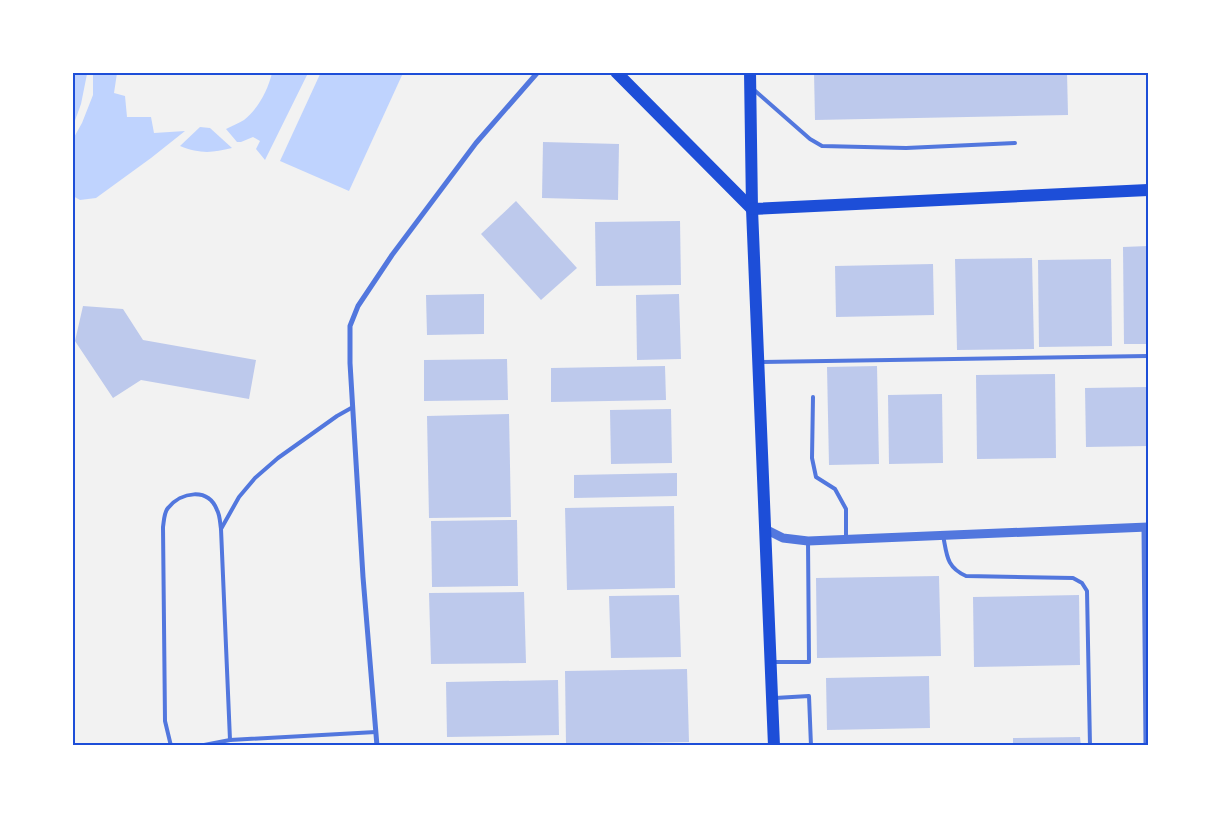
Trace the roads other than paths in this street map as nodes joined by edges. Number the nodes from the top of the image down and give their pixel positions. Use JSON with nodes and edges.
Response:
{"nodes":[{"id":1,"x":538,"y":72,"type":"edge"},
{"id":2,"x":616,"y":72,"type":"edge"},
{"id":3,"x":750,"y":72,"type":"edge"},
{"id":4,"x":750,"y":86,"type":"junction"},
{"id":5,"x":1015,"y":143,"type":"dead end"},
{"id":6,"x":1148,"y":190,"type":"edge"},
{"id":7,"x":752,"y":209,"type":"junction"},
{"id":8,"x":1148,"y":356,"type":"edge"},
{"id":9,"x":759,"y":362,"type":"junction"},
{"id":10,"x":813,"y":397,"type":"dead end"},
{"id":11,"x":352,"y":407,"type":"junction"},
{"id":12,"x":1146,"y":528,"type":"edge"},
{"id":13,"x":221,"y":529,"type":"junction"},
{"id":14,"x":767,"y":530,"type":"junction"},
{"id":15,"x":943,"y":535,"type":"junction"},
{"id":16,"x":846,"y":538,"type":"junction"},
{"id":17,"x":808,"y":541,"type":"junction"},
{"id":18,"x":772,"y":662,"type":"junction"},
{"id":19,"x":773,"y":698,"type":"junction"},
{"id":20,"x":376,"y":732,"type":"junction"},
{"id":21,"x":230,"y":740,"type":"junction"},
{"id":22,"x":913,"y":745,"type":"edge"},
{"id":23,"x":171,"y":746,"type":"edge"},
{"id":24,"x":199,"y":746,"type":"edge"},
{"id":25,"x":377,"y":746,"type":"edge"},
{"id":26,"x":774,"y":746,"type":"edge"},
{"id":27,"x":811,"y":746,"type":"edge"},
{"id":28,"x":892,"y":746,"type":"edge"},
{"id":29,"x":1090,"y":746,"type":"edge"},
{"id":30,"x":1146,"y":746,"type":"edge"}],
"edges":[{"from":1,"to":11,"type":"street"},
{"from":2,"to":7,"type":"main road"},
{"from":3,"to":4,"type":"main road"},
{"from":4,"to":5,"type":"lane"},
{"from":4,"to":7,"type":"main road"},
{"from":6,"to":7,"type":"main road"},
{"from":7,"to":9,"type":"main road"},
{"from":8,"to":9,"type":"lane"},
{"from":9,"to":14,"type":"main road"},
{"from":10,"to":16,"type":"lane"},
{"from":11,"to":13,"type":"lane"},
{"from":11,"to":20,"type":"street"},
{"from":12,"to":15,"type":"street"},
{"from":12,"to":30,"type":"street"},
{"from":13,"to":21,"type":"lane"},
{"from":13,"to":23,"type":"lane"},
{"from":14,"to":17,"type":"street"},
{"from":14,"to":18,"type":"main road"},
{"from":15,"to":16,"type":"street"},
{"from":15,"to":29,"type":"lane"},
{"from":16,"to":17,"type":"street"},
{"from":17,"to":18,"type":"lane"},
{"from":18,"to":19,"type":"main road"},
{"from":19,"to":26,"type":"main road"},
{"from":19,"to":27,"type":"lane"},
{"from":20,"to":21,"type":"lane"},
{"from":20,"to":25,"type":"street"},
{"from":21,"to":24,"type":"lane"},
{"from":22,"to":28,"type":"lane"}]}
